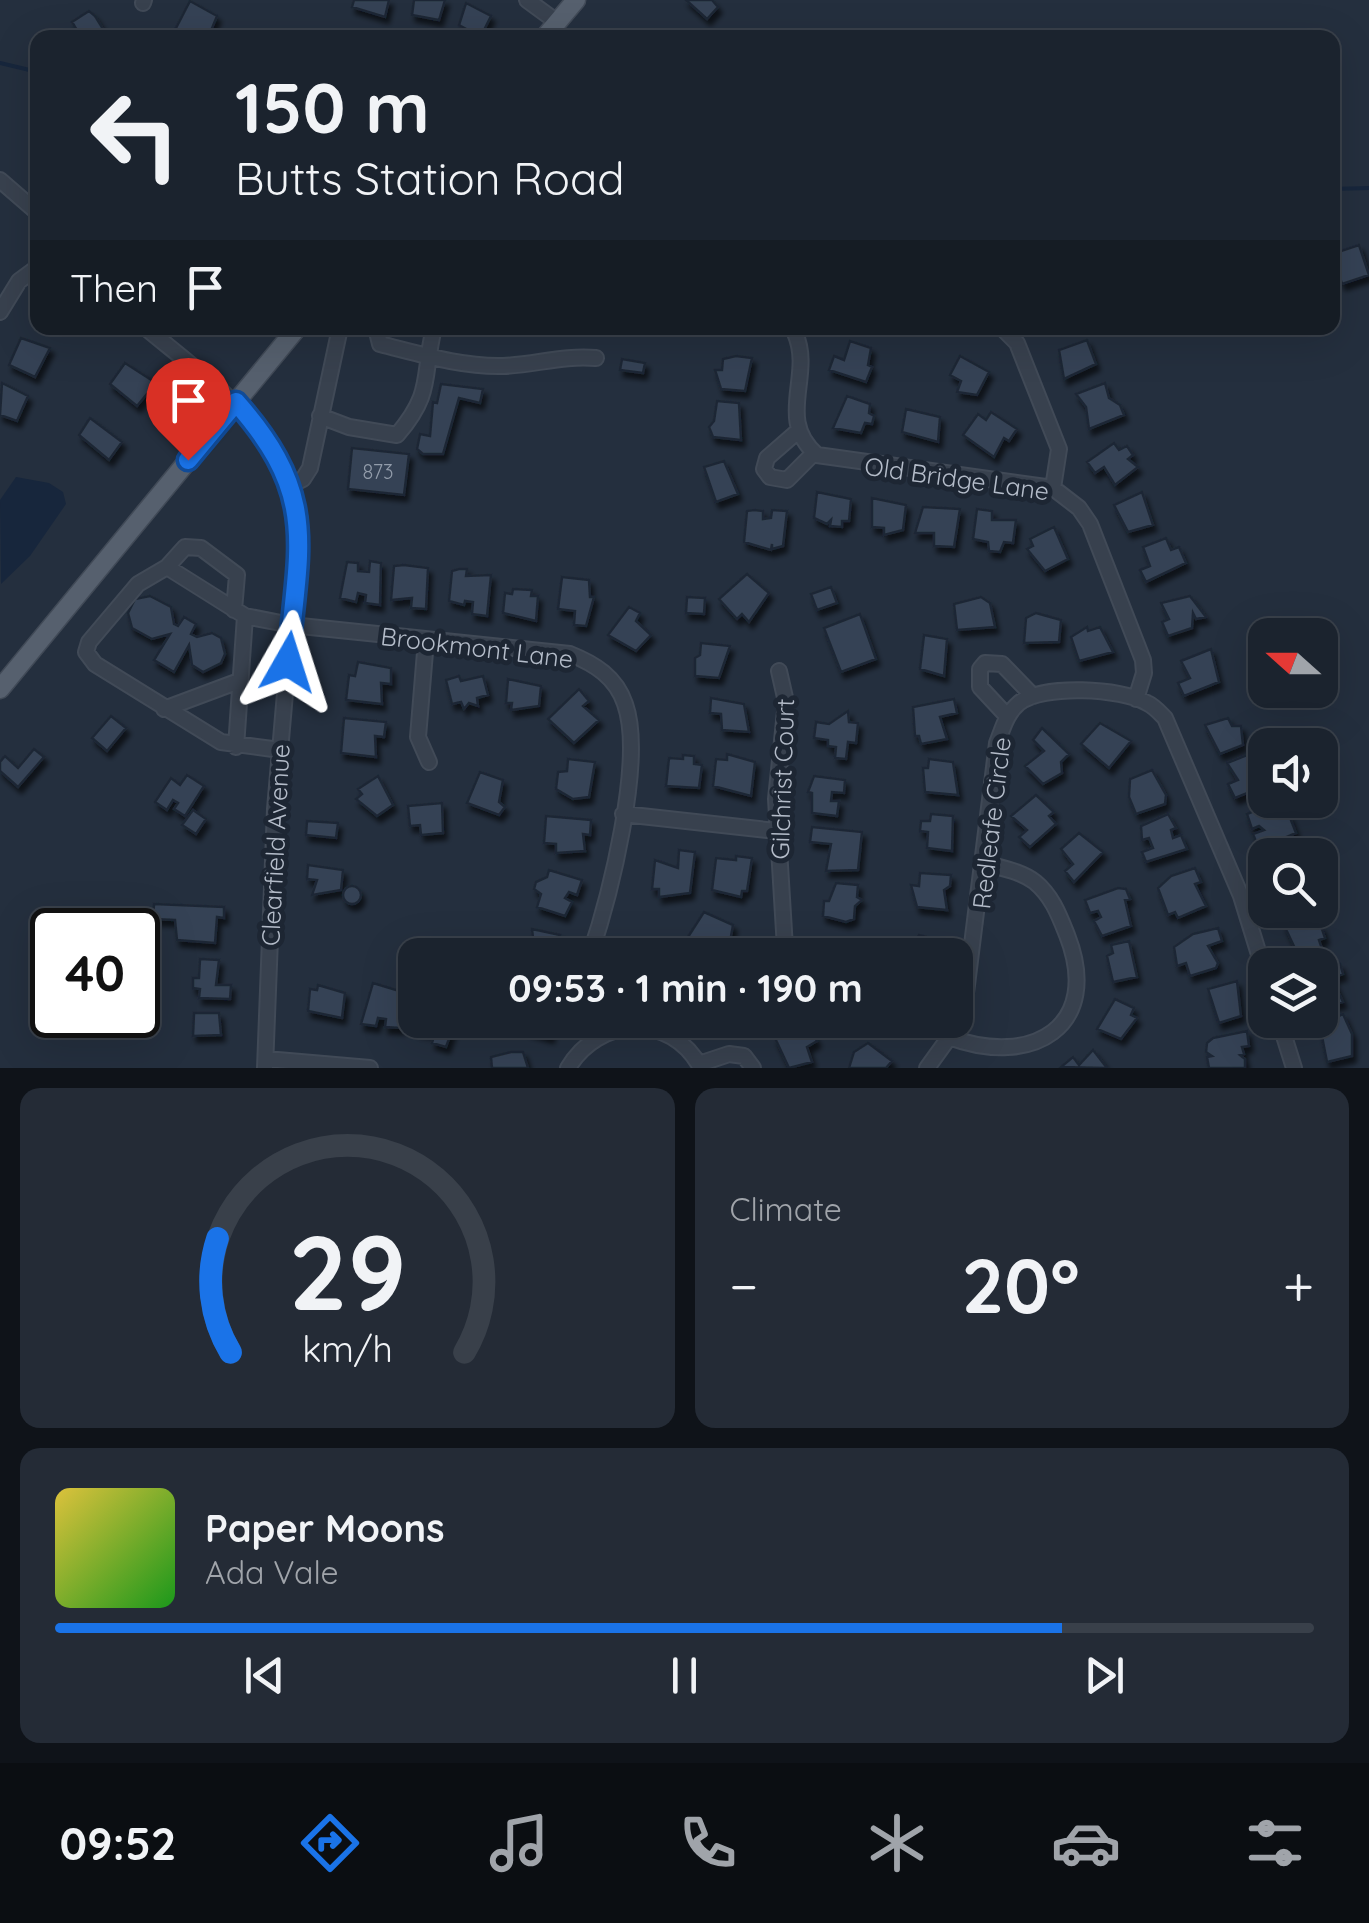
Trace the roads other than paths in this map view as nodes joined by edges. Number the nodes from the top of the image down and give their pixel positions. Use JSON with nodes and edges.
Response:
{"nodes":[{"id":1,"x":527,"y":0,"type":"edge"},
{"id":2,"x":576,"y":0,"type":"edge"},
{"id":3,"x":557,"y":22,"type":"junction"},
{"id":4,"x":550,"y":30,"type":"edge"},
{"id":5,"x":0,"y":180,"type":"edge"},
{"id":6,"x":30,"y":205,"type":"edge"},
{"id":7,"x":30,"y":273,"type":"edge"},
{"id":8,"x":0,"y":312,"type":"edge"},
{"id":9,"x":155,"y":335,"type":"edge"},
{"id":10,"x":291,"y":335,"type":"edge"},
{"id":11,"x":338,"y":335,"type":"edge"},
{"id":12,"x":378,"y":335,"type":"edge"},
{"id":13,"x":433,"y":335,"type":"edge"},
{"id":14,"x":795,"y":335,"type":"edge"},
{"id":15,"x":1009,"y":335,"type":"edge"},
{"id":16,"x":431,"y":357,"type":"junction"},
{"id":17,"x":596,"y":358,"type":"dead end"},
{"id":18,"x":236,"y":402,"type":"junction"},
{"id":19,"x":320,"y":416,"type":"junction"},
{"id":20,"x":798,"y":430,"type":"junction"},
{"id":21,"x":814,"y":453,"type":"junction"},
{"id":22,"x":291,"y":484,"type":"junction"},
{"id":23,"x":1053,"y":488,"type":"junction"},
{"id":24,"x":167,"y":567,"type":"junction"},
{"id":25,"x":240,"y":613,"type":"junction"},
{"id":26,"x":291,"y":625,"type":"junction"},
{"id":27,"x":426,"y":640,"type":"junction"},
{"id":28,"x":779,"y":671,"type":"dead end"},
{"id":29,"x":239,"y":681,"type":"junction"},
{"id":30,"x":0,"y":689,"type":"edge"},
{"id":31,"x":1033,"y":696,"type":"junction"},
{"id":32,"x":1136,"y":699,"type":"junction"},
{"id":33,"x":164,"y":708,"type":"junction"},
{"id":34,"x":1007,"y":716,"type":"junction"},
{"id":35,"x":236,"y":747,"type":"junction"},
{"id":36,"x":280,"y":750,"type":"junction"},
{"id":37,"x":430,"y":762,"type":"dead end"},
{"id":38,"x":622,"y":814,"type":"junction"},
{"id":39,"x":776,"y":831,"type":"junction"},
{"id":40,"x":984,"y":863,"type":"junction"},
{"id":41,"x":595,"y":938,"type":"edge"},
{"id":42,"x":784,"y":938,"type":"edge"},
{"id":43,"x":973,"y":942,"type":"edge"},
{"id":44,"x":1257,"y":948,"type":"edge"},
{"id":45,"x":591,"y":1038,"type":"edge"},
{"id":46,"x":671,"y":1038,"type":"edge"},
{"id":47,"x":948,"y":1038,"type":"edge"},
{"id":48,"x":952,"y":1038,"type":"edge"},
{"id":49,"x":1285,"y":1038,"type":"edge"},
{"id":50,"x":266,"y":1064,"type":"edge"},
{"id":51,"x":700,"y":1066,"type":"edge"},
{"id":52,"x":370,"y":1068,"type":"edge"},
{"id":53,"x":568,"y":1068,"type":"edge"},
{"id":54,"x":753,"y":1068,"type":"edge"},
{"id":55,"x":927,"y":1068,"type":"edge"},
{"id":56,"x":1294,"y":1068,"type":"edge"}],
"edges":[{"from":1,"to":3,"type":"street"},
{"from":2,"to":3,"type":"main road"},
{"from":3,"to":4,"type":"main road"},
{"from":5,"to":6,"type":"street"},
{"from":7,"to":8,"type":"street"},
{"from":9,"to":18,"type":"street","name":"Clearfield Avenue"},
{"from":10,"to":18,"type":"main road"},
{"from":11,"to":19,"type":"street"},
{"from":12,"to":16,"type":"street"},
{"from":13,"to":16,"type":"street"},
{"from":14,"to":20,"type":"street"},
{"from":15,"to":23,"type":"street"},
{"from":16,"to":17,"type":"street"},
{"from":16,"to":19,"type":"street"},
{"from":18,"to":22,"type":"street","name":"Clearfield Avenue"},
{"from":18,"to":30,"type":"main road"},
{"from":19,"to":22,"type":"street"},
{"from":20,"to":21,"type":"street"},
{"from":20,"to":21,"type":"street"},
{"from":21,"to":23,"type":"street","name":"Old Bridge Lane"},
{"from":22,"to":26,"type":"street","name":"Clearfield Avenue"},
{"from":23,"to":32,"type":"street","name":"Old Bridge Lane"},
{"from":24,"to":25,"type":"street"},
{"from":24,"to":25,"type":"street"},
{"from":24,"to":33,"type":"street"},
{"from":25,"to":26,"type":"street","name":"Brookmont Lane"},
{"from":25,"to":29,"type":"street"},
{"from":26,"to":27,"type":"street","name":"Brookmont Lane"},
{"from":26,"to":36,"type":"street","name":"Clearfield Avenue"},
{"from":27,"to":37,"type":"street"},
{"from":27,"to":38,"type":"street","name":"Brookmont Lane"},
{"from":28,"to":39,"type":"street","name":"Gilchrist Court"},
{"from":29,"to":33,"type":"street"},
{"from":29,"to":35,"type":"street"},
{"from":31,"to":32,"type":"street"},
{"from":31,"to":34,"type":"street","name":"Redleafe Circle"},
{"from":31,"to":34,"type":"street"},
{"from":32,"to":44,"type":"street"},
{"from":33,"to":35,"type":"street"},
{"from":34,"to":40,"type":"street","name":"Redleafe Circle"},
{"from":35,"to":36,"type":"street"},
{"from":36,"to":50,"type":"street","name":"Clearfield Avenue"},
{"from":38,"to":39,"type":"street"},
{"from":38,"to":41,"type":"street","name":"Brookmont Lane"},
{"from":39,"to":42,"type":"street","name":"Gilchrist Court"},
{"from":40,"to":43,"type":"street","name":"Redleafe Circle"},
{"from":40,"to":48,"type":"street"},
{"from":45,"to":53,"type":"street"},
{"from":46,"to":51,"type":"street"},
{"from":47,"to":55,"type":"street","name":"Redleafe Circle"},
{"from":49,"to":56,"type":"street"},
{"from":50,"to":52,"type":"street"},
{"from":51,"to":54,"type":"street"}]}
